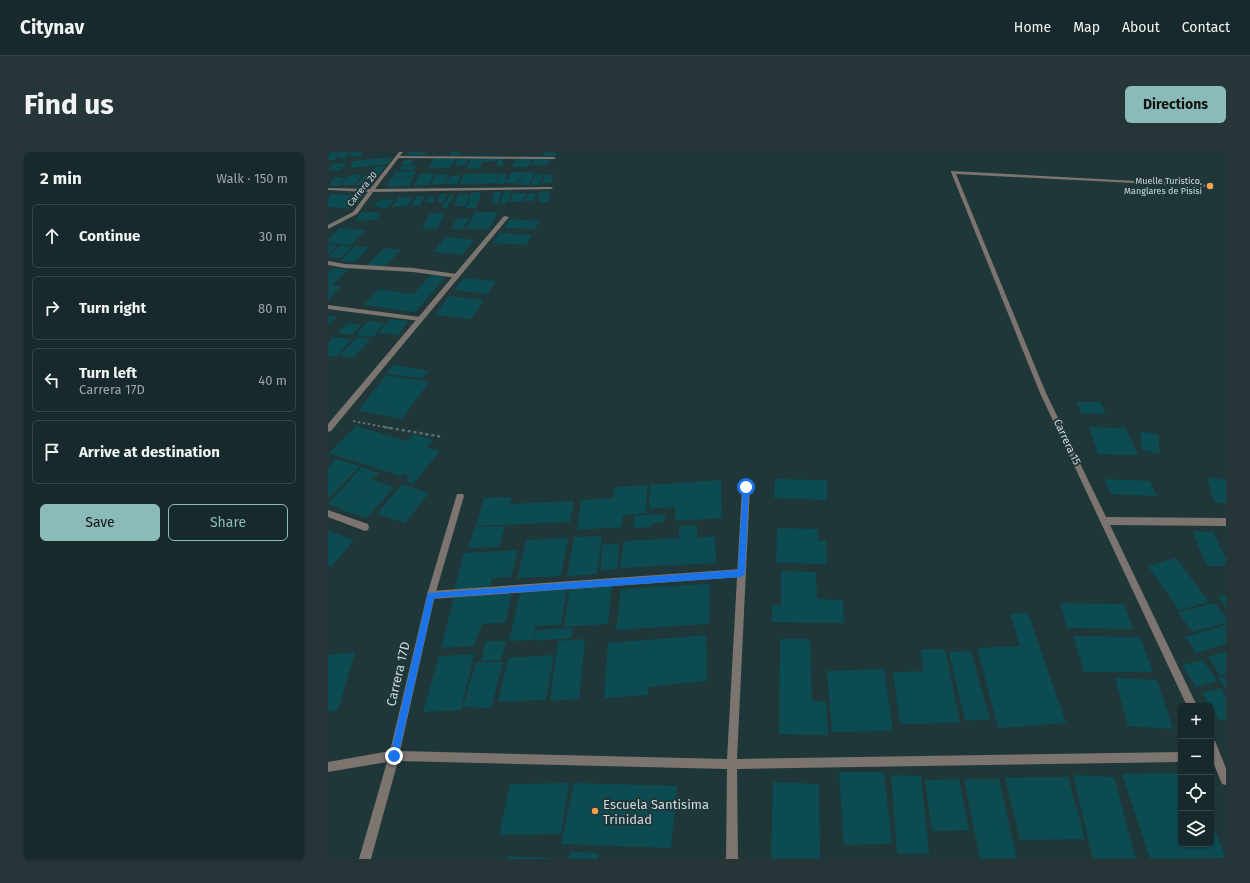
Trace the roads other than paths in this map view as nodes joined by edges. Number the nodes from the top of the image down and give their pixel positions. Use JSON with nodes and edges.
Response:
{"nodes":[{"id":1,"x":402,"y":152,"type":"edge"},
{"id":2,"x":398,"y":157,"type":"junction"},
{"id":3,"x":554,"y":158,"type":"dead end"},
{"id":4,"x":1210,"y":186,"type":"dead end"},
{"id":5,"x":551,"y":188,"type":"dead end"},
{"id":6,"x":328,"y":189,"type":"edge"},
{"id":7,"x":372,"y":191,"type":"junction"},
{"id":8,"x":506,"y":217,"type":"dead end"},
{"id":9,"x":328,"y":227,"type":"edge"},
{"id":10,"x":328,"y":263,"type":"edge"},
{"id":11,"x":457,"y":276,"type":"junction"},
{"id":12,"x":328,"y":307,"type":"edge"},
{"id":13,"x":420,"y":320,"type":"junction"},
{"id":14,"x":328,"y":429,"type":"edge"},
{"id":15,"x":746,"y":487,"type":"dead end"},
{"id":16,"x":460,"y":496,"type":"dead end"},
{"id":17,"x":328,"y":513,"type":"edge"},
{"id":18,"x":1104,"y":521,"type":"junction"},
{"id":19,"x":1226,"y":522,"type":"edge"},
{"id":20,"x":365,"y":527,"type":"dead end"},
{"id":21,"x":742,"y":573,"type":"junction"},
{"id":22,"x":431,"y":595,"type":"junction"},
{"id":23,"x":1191,"y":703,"type":"edge"},
{"id":24,"x":394,"y":756,"type":"junction"},
{"id":25,"x":1178,"y":757,"type":"edge"},
{"id":26,"x":1218,"y":757,"type":"edge"},
{"id":27,"x":732,"y":764,"type":"junction"},
{"id":28,"x":328,"y":767,"type":"edge"},
{"id":29,"x":1226,"y":780,"type":"edge"},
{"id":30,"x":366,"y":859,"type":"edge"},
{"id":31,"x":732,"y":859,"type":"edge"}],
"edges":[{"from":1,"to":2,"type":"street","name":"Carrera 20"},
{"from":2,"to":3,"type":"street"},
{"from":2,"to":7,"type":"street","name":"Carrera 20"},
{"from":4,"to":18,"type":"street","name":"Carrera 15"},
{"from":5,"to":7,"type":"street"},
{"from":6,"to":7,"type":"street"},
{"from":7,"to":9,"type":"street","name":"Carrera 20"},
{"from":8,"to":11,"type":"street"},
{"from":10,"to":11,"type":"street"},
{"from":11,"to":13,"type":"street"},
{"from":12,"to":13,"type":"street"},
{"from":13,"to":14,"type":"street"},
{"from":15,"to":21,"type":"street"},
{"from":16,"to":22,"type":"street","name":"Carrera 17D"},
{"from":17,"to":20,"type":"street"},
{"from":18,"to":19,"type":"street"},
{"from":18,"to":23,"type":"street","name":"Carrera 15"},
{"from":21,"to":22,"type":"street"},
{"from":21,"to":27,"type":"street"},
{"from":22,"to":24,"type":"street","name":"Carrera 17D"},
{"from":24,"to":27,"type":"street"},
{"from":24,"to":28,"type":"street"},
{"from":24,"to":30,"type":"street","name":"Carrera 17D"},
{"from":25,"to":27,"type":"street"},
{"from":26,"to":29,"type":"street"},
{"from":27,"to":31,"type":"street"}]}
